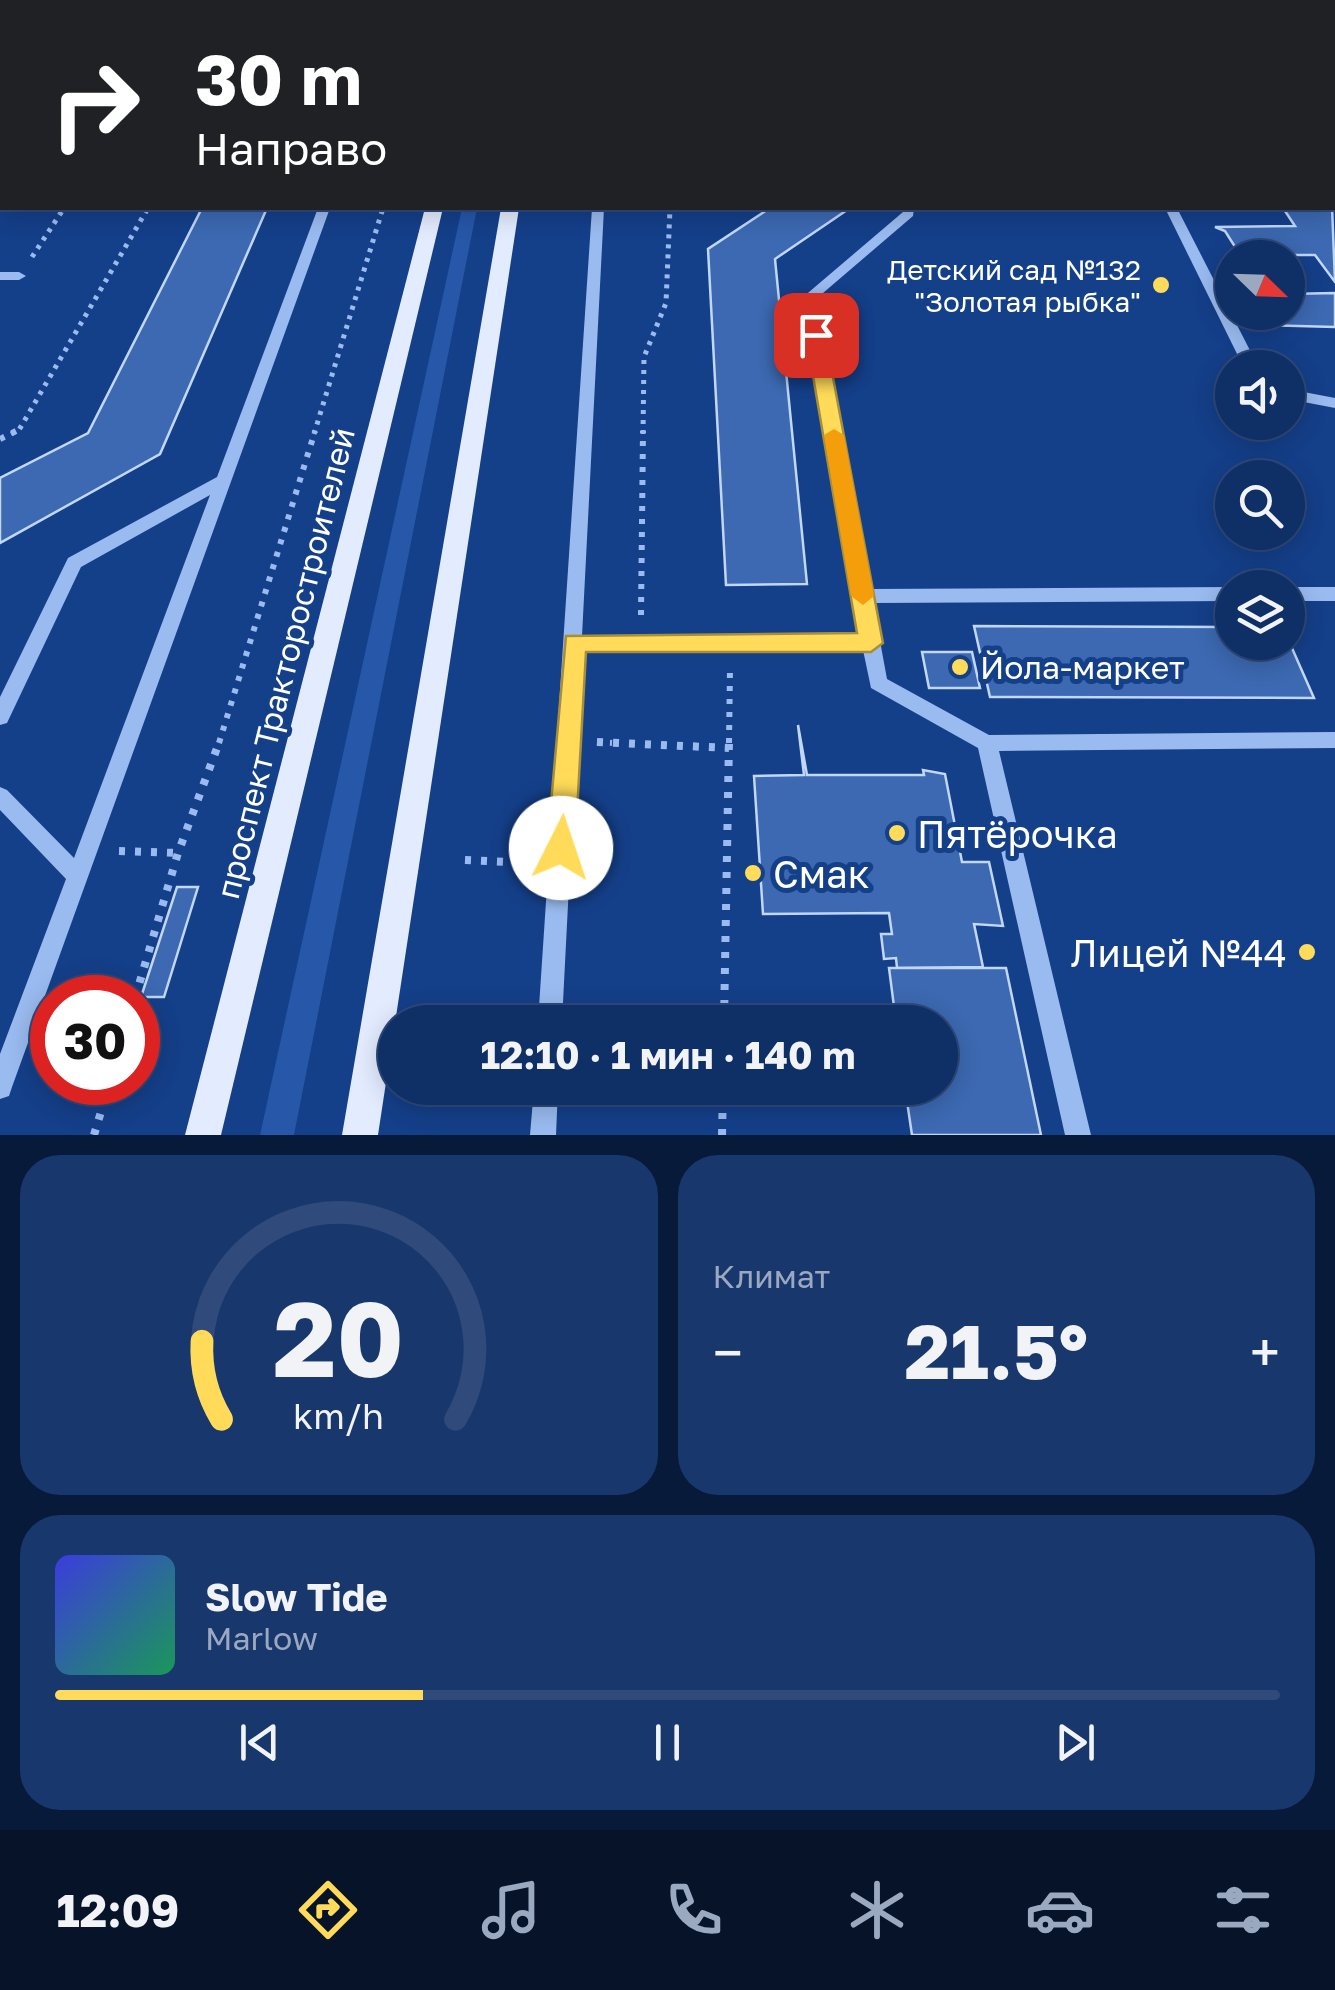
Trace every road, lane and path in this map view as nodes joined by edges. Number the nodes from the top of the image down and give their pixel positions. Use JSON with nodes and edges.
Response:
{"nodes":[{"id":1,"x":147,"y":210,"type":"edge"},
{"id":2,"x":323,"y":210,"type":"edge"},
{"id":3,"x":382,"y":210,"type":"edge"},
{"id":4,"x":434,"y":210,"type":"edge"},
{"id":5,"x":510,"y":210,"type":"edge"},
{"id":6,"x":598,"y":210,"type":"edge"},
{"id":7,"x":670,"y":210,"type":"edge"},
{"id":8,"x":909,"y":210,"type":"edge"},
{"id":9,"x":1172,"y":210,"type":"edge"},
{"id":10,"x":0,"y":276,"type":"edge"},
{"id":11,"x":19,"y":276,"type":"dead end"},
{"id":12,"x":1243,"y":350,"type":"edge"},
{"id":13,"x":1305,"y":397,"type":"edge"},
{"id":14,"x":1335,"y":403,"type":"edge"},
{"id":15,"x":0,"y":439,"type":"edge"},
{"id":16,"x":224,"y":480,"type":"junction"},
{"id":17,"x":1215,"y":594,"type":"edge"},
{"id":18,"x":1305,"y":594,"type":"edge"},
{"id":19,"x":1335,"y":594,"type":"edge"},
{"id":20,"x":863,"y":596,"type":"junction"},
{"id":21,"x":574,"y":643,"type":"junction"},
{"id":22,"x":871,"y":643,"type":"junction"},
{"id":23,"x":731,"y":644,"type":"junction"},
{"id":24,"x":641,"y":646,"type":"junction"},
{"id":25,"x":0,"y":717,"type":"edge"},
{"id":26,"x":1335,"y":740,"type":"edge"},
{"id":27,"x":596,"y":742,"type":"dead end"},
{"id":28,"x":988,"y":743,"type":"junction"},
{"id":29,"x":729,"y":748,"type":"junction"},
{"id":30,"x":0,"y":796,"type":"edge"},
{"id":31,"x":528,"y":847,"type":"dead end"},
{"id":32,"x":88,"y":851,"type":"junction"},
{"id":33,"x":178,"y":853,"type":"junction"},
{"id":34,"x":466,"y":860,"type":"dead end"},
{"id":35,"x":78,"y":876,"type":"junction"},
{"id":36,"x":142,"y":975,"type":"edge"},
{"id":37,"x":551,"y":1005,"type":"edge"},
{"id":38,"x":724,"y":1005,"type":"edge"},
{"id":39,"x":0,"y":1087,"type":"edge"},
{"id":40,"x":103,"y":1105,"type":"edge"},
{"id":41,"x":545,"y":1105,"type":"edge"},
{"id":42,"x":723,"y":1105,"type":"edge"},
{"id":43,"x":94,"y":1135,"type":"edge"},
{"id":44,"x":203,"y":1135,"type":"edge"},
{"id":45,"x":360,"y":1135,"type":"edge"},
{"id":46,"x":543,"y":1135,"type":"edge"},
{"id":47,"x":722,"y":1135,"type":"edge"},
{"id":48,"x":1078,"y":1135,"type":"edge"}],
"edges":[{"from":1,"to":15,"type":"path"},
{"from":2,"to":16,"type":"street"},
{"from":3,"to":33,"type":"path"},
{"from":4,"to":44,"type":"main road","name":"проспект Тракторостроителей"},
{"from":5,"to":45,"type":"main road"},
{"from":6,"to":21,"type":"street"},
{"from":7,"to":24,"type":"path"},
{"from":8,"to":20,"type":"street"},
{"from":9,"to":12,"type":"street"},
{"from":10,"to":11,"type":"street"},
{"from":13,"to":14,"type":"street"},
{"from":16,"to":25,"type":"street"},
{"from":16,"to":32,"type":"street"},
{"from":17,"to":20,"type":"street"},
{"from":18,"to":19,"type":"street"},
{"from":20,"to":22,"type":"street"},
{"from":21,"to":24,"type":"street"},
{"from":21,"to":37,"type":"street"},
{"from":22,"to":23,"type":"street"},
{"from":22,"to":28,"type":"street"},
{"from":23,"to":24,"type":"street"},
{"from":23,"to":29,"type":"path"},
{"from":26,"to":28,"type":"street"},
{"from":27,"to":29,"type":"path"},
{"from":28,"to":48,"type":"street"},
{"from":29,"to":38,"type":"path"},
{"from":30,"to":35,"type":"street"},
{"from":31,"to":34,"type":"path"},
{"from":32,"to":33,"type":"path"},
{"from":32,"to":35,"type":"street"},
{"from":33,"to":36,"type":"path"},
{"from":35,"to":39,"type":"street"},
{"from":40,"to":43,"type":"path"},
{"from":41,"to":46,"type":"street"},
{"from":42,"to":47,"type":"path"}]}
